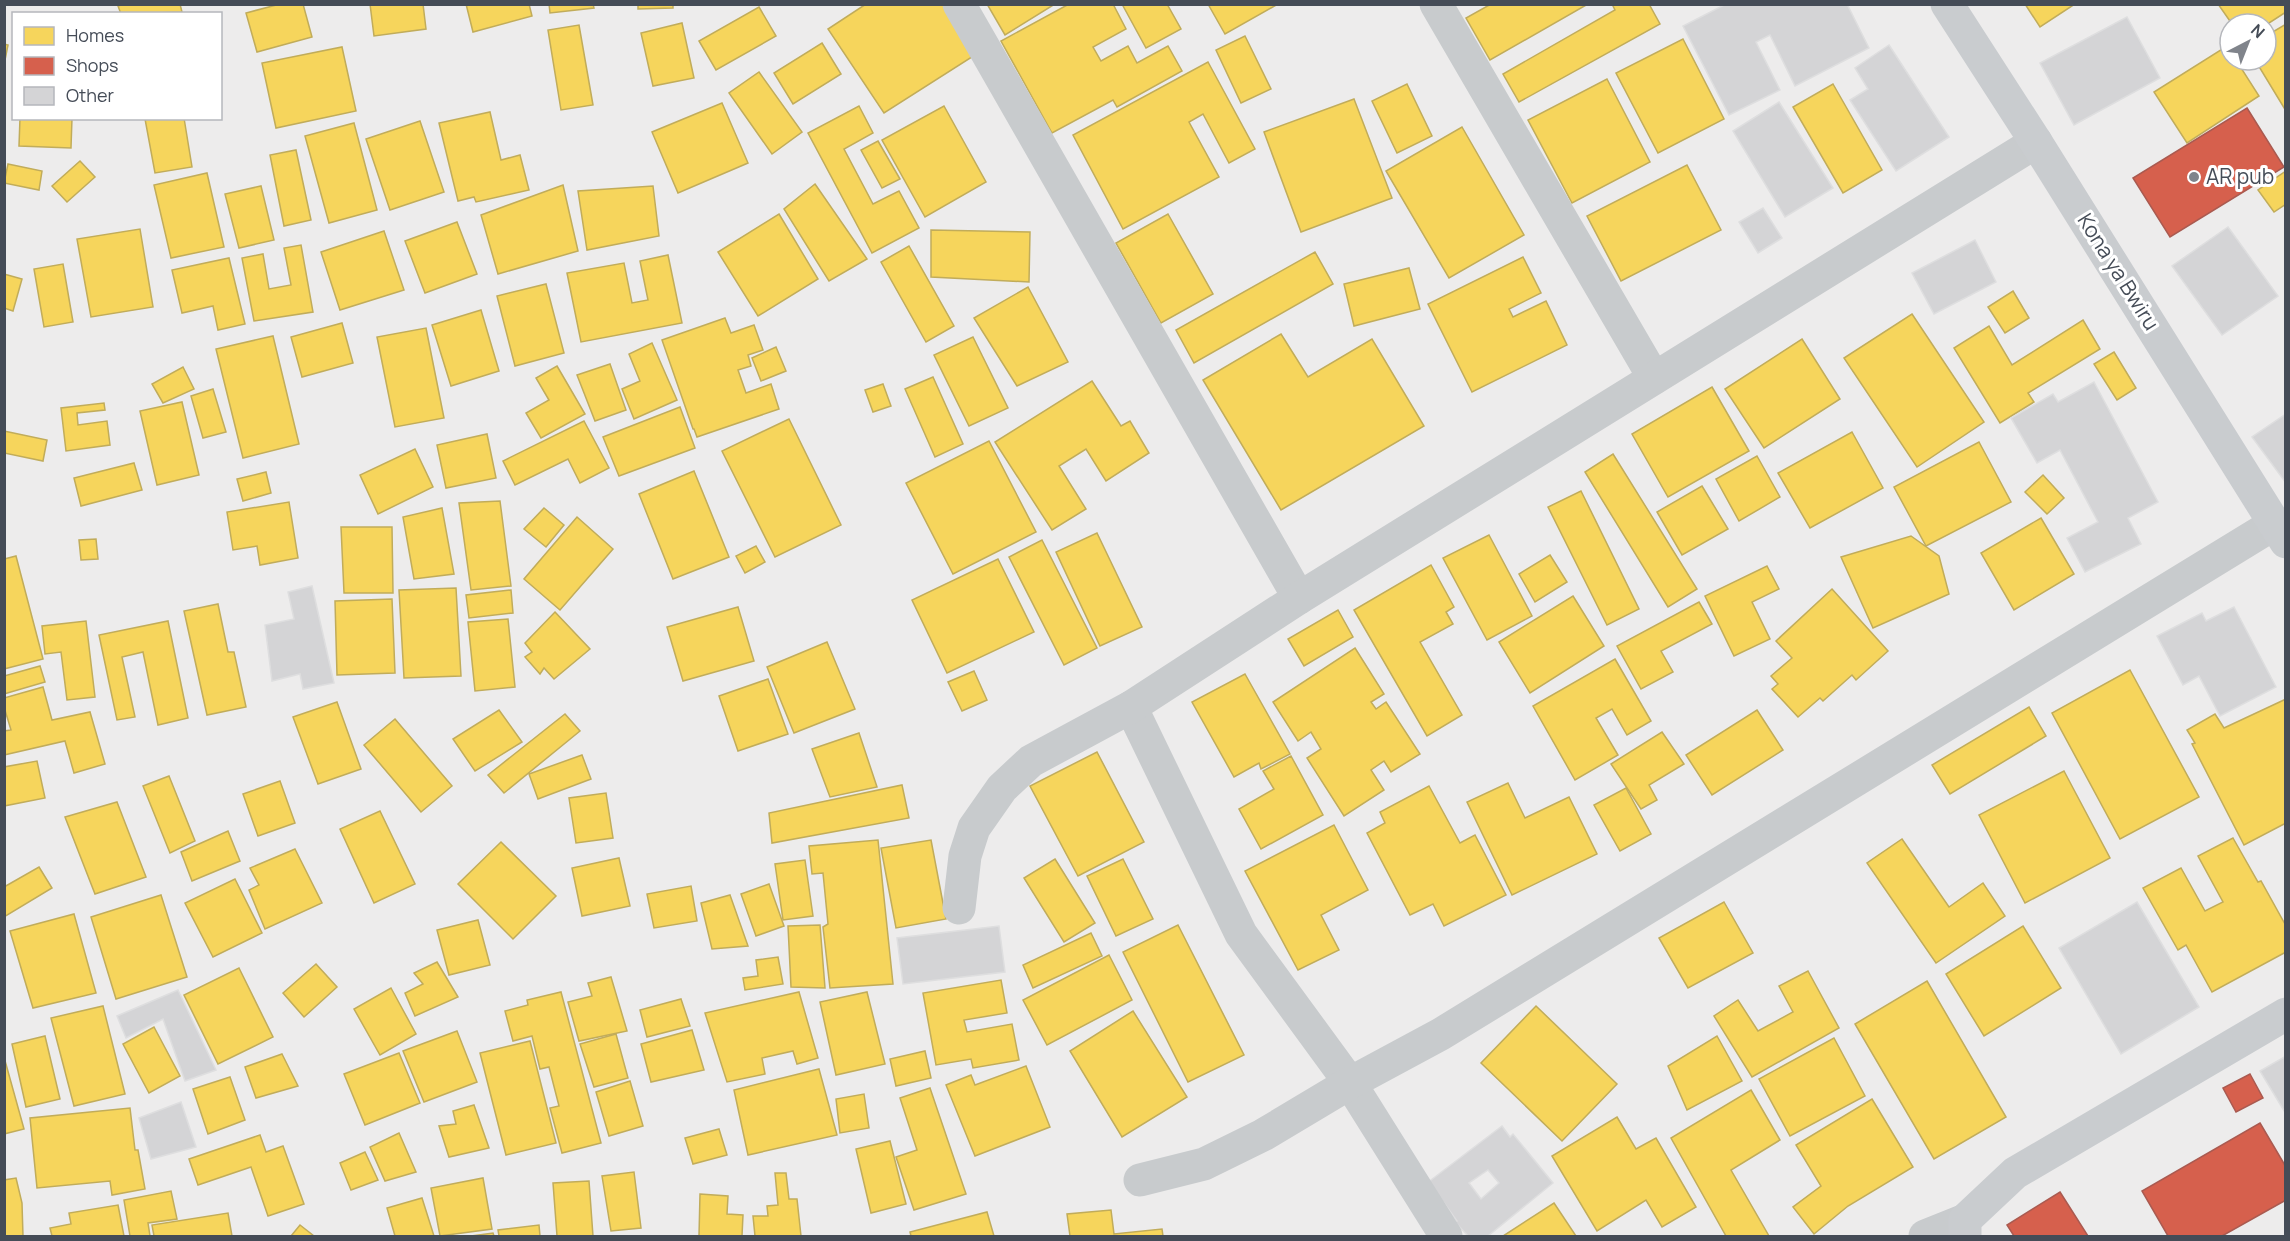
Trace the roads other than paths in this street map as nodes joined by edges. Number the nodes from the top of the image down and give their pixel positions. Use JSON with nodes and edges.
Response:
{"nodes":[{"id":1,"x":959,"y":4,"type":"edge"},
{"id":2,"x":1436,"y":4,"type":"edge"},
{"id":3,"x":1947,"y":4,"type":"edge"},
{"id":4,"x":2036,"y":142,"type":"junction"},
{"id":5,"x":1654,"y":378,"type":"junction"},
{"id":6,"x":2280,"y":533,"type":"edge"},
{"id":7,"x":1299,"y":598,"type":"junction"},
{"id":8,"x":1131,"y":707,"type":"junction"},
{"id":9,"x":959,"y":908,"type":"dead end"},
{"id":10,"x":2286,"y":1014,"type":"edge"},
{"id":11,"x":1350,"y":1083,"type":"junction"},
{"id":12,"x":1140,"y":1180,"type":"dead end"},
{"id":13,"x":1965,"y":1228,"type":"edge"},
{"id":14,"x":1446,"y":1236,"type":"edge"},
{"id":15,"x":1925,"y":1236,"type":"edge"}],
"edges":[{"from":1,"to":7,"type":"street"},
{"from":2,"to":5,"type":"street"},
{"from":3,"to":4,"type":"street","name":"Kona ya Bwiru"},
{"from":4,"to":5,"type":"street"},
{"from":4,"to":6,"type":"street","name":"Kona ya Bwiru"},
{"from":5,"to":7,"type":"street"},
{"from":6,"to":11,"type":"street"},
{"from":7,"to":8,"type":"street"},
{"from":8,"to":9,"type":"street"},
{"from":8,"to":11,"type":"street"},
{"from":10,"to":13,"type":"street"},
{"from":11,"to":12,"type":"street"},
{"from":11,"to":14,"type":"street"},
{"from":13,"to":15,"type":"street"}]}
